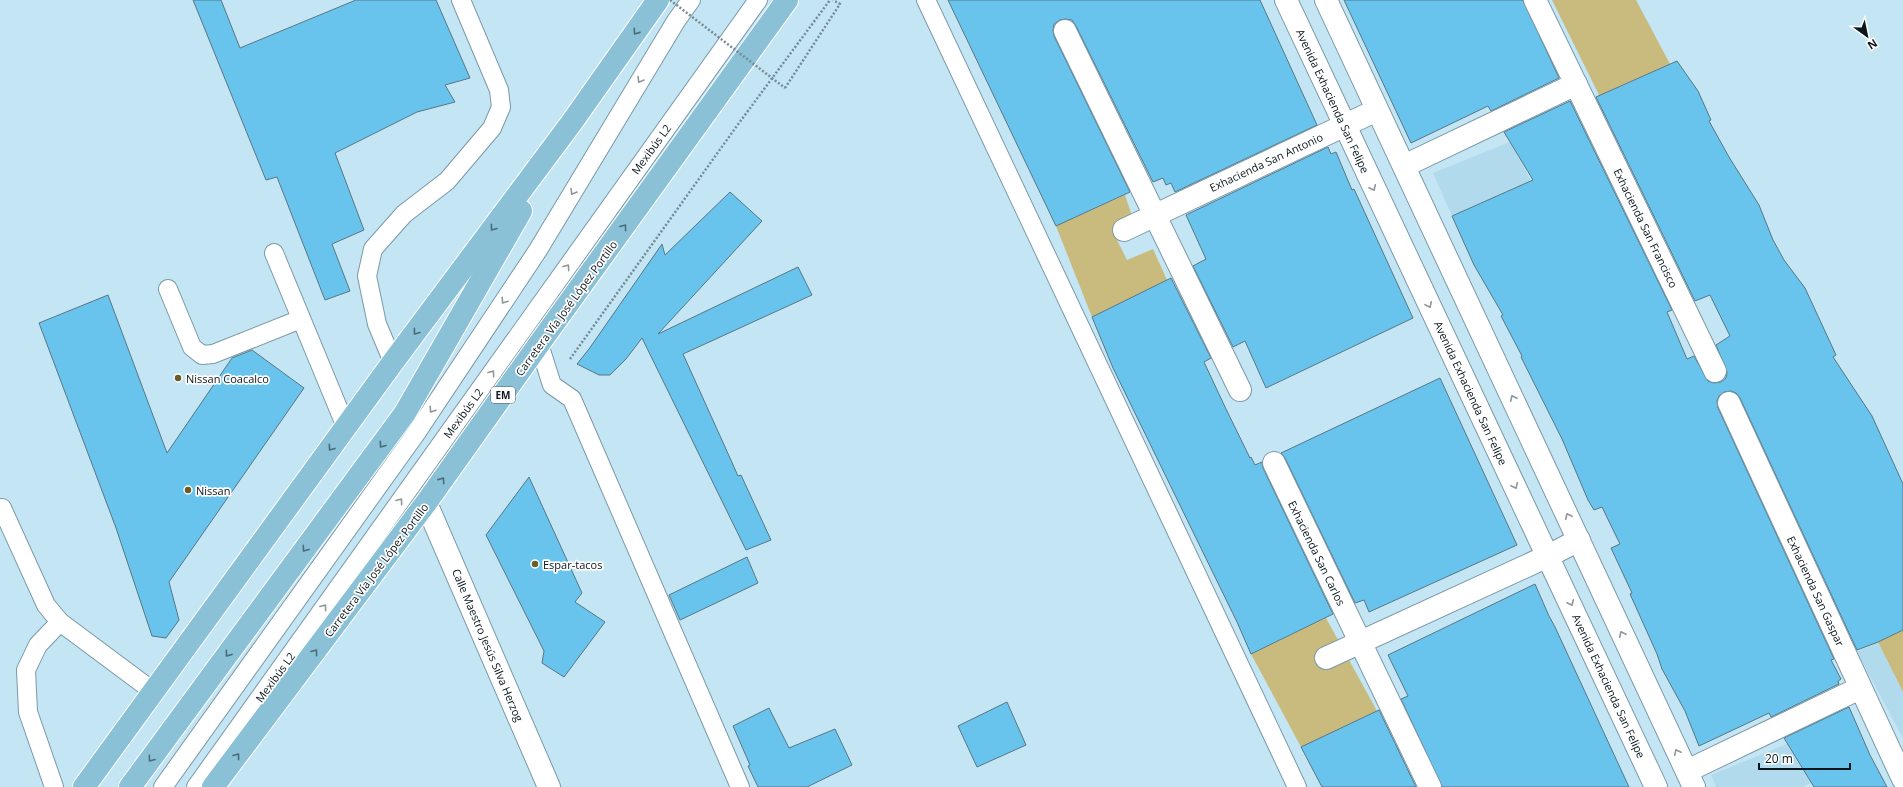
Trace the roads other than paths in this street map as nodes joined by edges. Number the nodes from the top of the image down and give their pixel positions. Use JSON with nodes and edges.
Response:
{"nodes":[{"id":1,"x":460,"y":0,"type":"edge"},
{"id":2,"x":658,"y":0,"type":"edge"},
{"id":3,"x":691,"y":0,"type":"edge"},
{"id":4,"x":758,"y":0,"type":"edge"},
{"id":5,"x":788,"y":0,"type":"edge"},
{"id":6,"x":926,"y":0,"type":"edge"},
{"id":7,"x":1286,"y":0,"type":"edge"},
{"id":8,"x":1326,"y":0,"type":"edge"},
{"id":9,"x":1535,"y":0,"type":"edge"},
{"id":10,"x":1065,"y":31,"type":"dead end"},
{"id":11,"x":1576,"y":84,"type":"junction"},
{"id":12,"x":1377,"y":110,"type":"junction"},
{"id":13,"x":572,"y":122,"type":"junction"},
{"id":14,"x":1344,"y":125,"type":"junction"},
{"id":15,"x":1404,"y":166,"type":"junction"},
{"id":16,"x":1155,"y":215,"type":"junction"},
{"id":17,"x":1124,"y":230,"type":"dead end"},
{"id":18,"x":274,"y":253,"type":"dead end"},
{"id":19,"x":168,"y":289,"type":"dead end"},
{"id":20,"x":301,"y":319,"type":"junction"},
{"id":21,"x":539,"y":344,"type":"junction"},
{"id":22,"x":393,"y":362,"type":"junction"},
{"id":23,"x":1715,"y":371,"type":"dead end"},
{"id":24,"x":1240,"y":390,"type":"dead end"},
{"id":25,"x":1729,"y":402,"type":"dead end"},
{"id":26,"x":346,"y":427,"type":"junction"},
{"id":27,"x":1274,"y":463,"type":"dead end"},
{"id":28,"x":426,"y":503,"type":"junction"},
{"id":29,"x":2,"y":508,"type":"dead end"},
{"id":30,"x":1579,"y":540,"type":"junction"},
{"id":31,"x":1548,"y":556,"type":"junction"},
{"id":32,"x":60,"y":622,"type":"junction"},
{"id":33,"x":1360,"y":642,"type":"junction"},
{"id":34,"x":1326,"y":658,"type":"dead end"},
{"id":35,"x":1860,"y":688,"type":"junction"},
{"id":36,"x":154,"y":692,"type":"junction"},
{"id":37,"x":1690,"y":779,"type":"edge"},
{"id":38,"x":1903,"y":779,"type":"edge"},
{"id":39,"x":54,"y":787,"type":"edge"},
{"id":40,"x":84,"y":787,"type":"edge"},
{"id":41,"x":130,"y":787,"type":"edge"},
{"id":42,"x":163,"y":787,"type":"edge"},
{"id":43,"x":196,"y":787,"type":"edge"},
{"id":44,"x":213,"y":787,"type":"edge"},
{"id":45,"x":549,"y":787,"type":"edge"},
{"id":46,"x":740,"y":787,"type":"edge"},
{"id":47,"x":1297,"y":787,"type":"edge"},
{"id":48,"x":1430,"y":787,"type":"edge"},
{"id":49,"x":1656,"y":787,"type":"edge"}],
"edges":[{"from":1,"to":22,"type":"lane"},
{"from":2,"to":13,"type":"main road","one_way":true},
{"from":3,"to":42,"type":"lane","one_way":true},
{"from":43,"to":4,"type":"lane","name":"Mexibús L2","one_way":true},
{"from":21,"to":5,"type":"main road","name":"Carretera Vía José López Portillo","number":"EM","one_way":true},
{"from":6,"to":47,"type":"lane"},
{"from":7,"to":14,"type":"street","name":"Avenida Exhacienda San Felipe"},
{"from":8,"to":12,"type":"street"},
{"from":9,"to":11,"type":"street","name":"Exhacienda San Francisco"},
{"from":10,"to":16,"type":"street"},
{"from":11,"to":15,"type":"street"},
{"from":11,"to":23,"type":"street","name":"Exhacienda San Francisco"},
{"from":12,"to":14,"type":"street","name":"Exhacienda San Antonio"},
{"from":12,"to":15,"type":"street"},
{"from":13,"to":22,"type":"main road","one_way":true},
{"from":13,"to":41,"type":"main road","one_way":true},
{"from":14,"to":16,"type":"street","name":"Exhacienda San Antonio"},
{"from":14,"to":31,"type":"street","name":"Avenida Exhacienda San Felipe","one_way":true},
{"from":30,"to":15,"type":"street","one_way":true},
{"from":16,"to":17,"type":"street","name":"Exhacienda San Antonio"},
{"from":16,"to":24,"type":"street"},
{"from":18,"to":20,"type":"lane"},
{"from":19,"to":20,"type":"lane"},
{"from":20,"to":26,"type":"lane"},
{"from":28,"to":21,"type":"main road","name":"Carretera Vía José López Portillo","number":"EM","one_way":true},
{"from":21,"to":46,"type":"lane"},
{"from":22,"to":26,"type":"main road"},
{"from":25,"to":35,"type":"street","name":"Exhacienda San Gaspar"},
{"from":26,"to":36,"type":"main road","one_way":true},
{"from":27,"to":33,"type":"street","name":"Exhacienda San Carlos"},
{"from":44,"to":28,"type":"main road","name":"Carretera Vía José López Portillo","number":"EM","one_way":true},
{"from":28,"to":45,"type":"street","name":"Calle Maestro Jesús Silva Herzog"},
{"from":29,"to":32,"type":"lane"},
{"from":30,"to":31,"type":"street"},
{"from":37,"to":30,"type":"street","one_way":true},
{"from":31,"to":33,"type":"street"},
{"from":31,"to":49,"type":"street","name":"Avenida Exhacienda San Felipe","one_way":true},
{"from":32,"to":36,"type":"lane"},
{"from":32,"to":39,"type":"lane"},
{"from":33,"to":34,"type":"street"},
{"from":33,"to":48,"type":"street","name":"Exhacienda San Carlos"},
{"from":35,"to":37,"type":"street"},
{"from":35,"to":38,"type":"street","name":"Exhacienda San Gaspar"},
{"from":36,"to":40,"type":"main road"}]}
